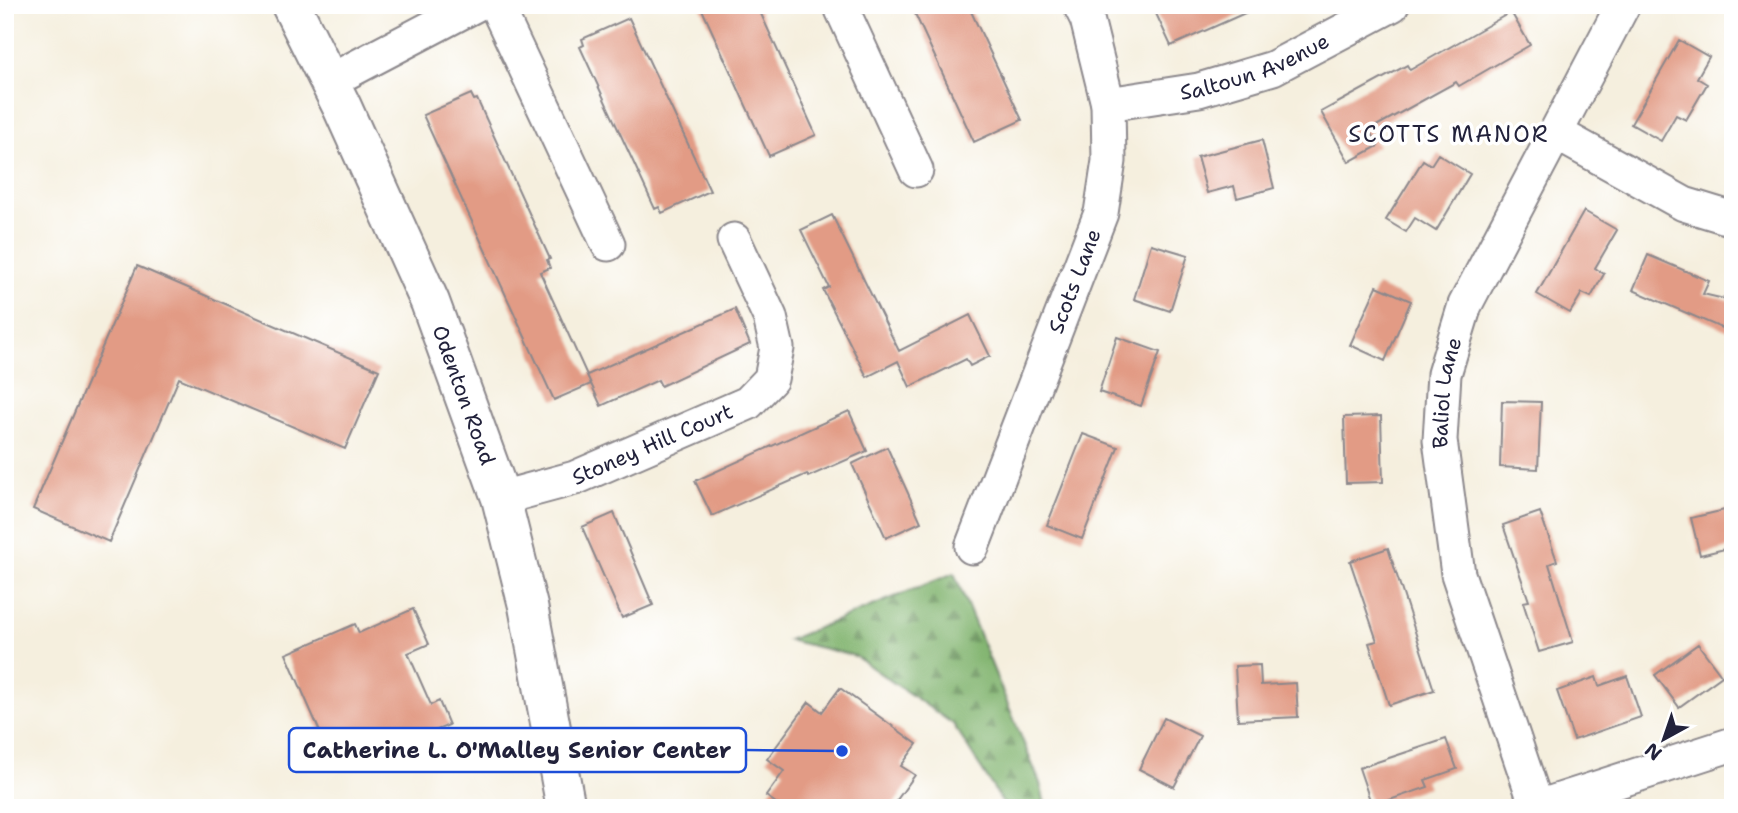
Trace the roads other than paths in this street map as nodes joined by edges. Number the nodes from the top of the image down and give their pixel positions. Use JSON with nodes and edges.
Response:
{"nodes":[{"id":1,"x":291,"y":5,"type":"edge"},
{"id":2,"x":475,"y":5,"type":"edge"},
{"id":3,"x":496,"y":5,"type":"edge"},
{"id":4,"x":840,"y":5,"type":"edge"},
{"id":5,"x":1080,"y":5,"type":"edge"},
{"id":6,"x":1392,"y":5,"type":"edge"},
{"id":7,"x":1623,"y":5,"type":"edge"},
{"id":8,"x":328,"y":82,"type":"junction"},
{"id":9,"x":1108,"y":104,"type":"junction"},
{"id":10,"x":1556,"y":133,"type":"junction"},
{"id":11,"x":916,"y":170,"type":"dead end"},
{"id":12,"x":1733,"y":219,"type":"edge"},
{"id":13,"x":734,"y":240,"type":"dead end"},
{"id":14,"x":608,"y":244,"type":"dead end"},
{"id":15,"x":500,"y":498,"type":"junction"},
{"id":16,"x":972,"y":547,"type":"dead end"},
{"id":17,"x":1733,"y":744,"type":"edge"},
{"id":18,"x":1536,"y":807,"type":"edge"},
{"id":19,"x":566,"y":808,"type":"edge"}],
"edges":[{"from":1,"to":8,"type":"street","name":"Odenton Road"},
{"from":2,"to":8,"type":"street"},
{"from":3,"to":14,"type":"street"},
{"from":4,"to":11,"type":"street"},
{"from":5,"to":9,"type":"street","name":"Scots Lane"},
{"from":6,"to":9,"type":"street","name":"Saltoun Avenue"},
{"from":7,"to":10,"type":"street","name":"Baliol Lane"},
{"from":8,"to":15,"type":"street","name":"Odenton Road"},
{"from":9,"to":16,"type":"street","name":"Scots Lane"},
{"from":10,"to":12,"type":"street"},
{"from":10,"to":18,"type":"street","name":"Baliol Lane"},
{"from":13,"to":15,"type":"street","name":"Stoney Hill Court"},
{"from":15,"to":19,"type":"street","name":"Odenton Road"},
{"from":17,"to":18,"type":"street"}]}
